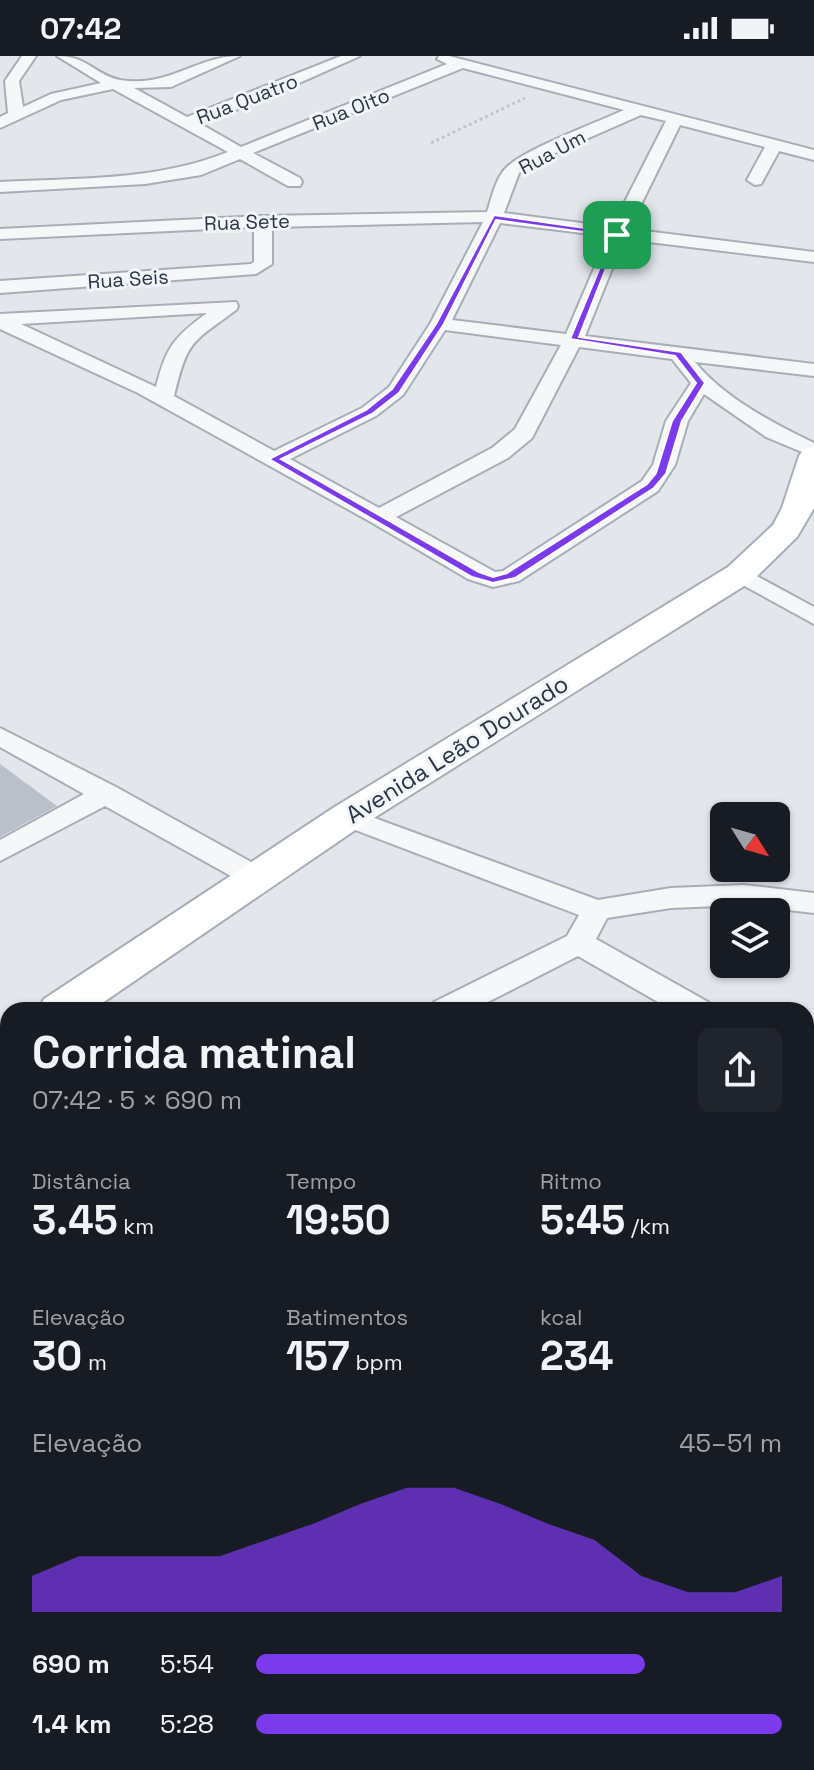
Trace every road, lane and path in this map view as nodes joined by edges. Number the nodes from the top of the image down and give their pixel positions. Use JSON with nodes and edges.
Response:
{"nodes":[{"id":1,"x":21,"y":56,"type":"edge"},
{"id":2,"x":29,"y":56,"type":"edge"},
{"id":3,"x":64,"y":56,"type":"edge"},
{"id":4,"x":233,"y":56,"type":"edge"},
{"id":5,"x":353,"y":56,"type":"edge"},
{"id":6,"x":433,"y":56,"type":"edge"},
{"id":7,"x":461,"y":64,"type":"junction"},
{"id":8,"x":0,"y":65,"type":"edge"},
{"id":9,"x":115,"y":84,"type":"junction"},
{"id":10,"x":547,"y":87,"type":"junction"},
{"id":11,"x":636,"y":111,"type":"junction"},
{"id":12,"x":16,"y":114,"type":"junction"},
{"id":13,"x":674,"y":121,"type":"junction"},
{"id":14,"x":0,"y":123,"type":"edge"},
{"id":15,"x":185,"y":123,"type":"junction"},
{"id":16,"x":431,"y":143,"type":"dead end"},
{"id":17,"x":774,"y":145,"type":"junction"},
{"id":18,"x":241,"y":154,"type":"junction"},
{"id":19,"x":814,"y":155,"type":"edge"},
{"id":20,"x":755,"y":180,"type":"dead end"},
{"id":21,"x":294,"y":182,"type":"dead end"},
{"id":22,"x":0,"y":187,"type":"edge"},
{"id":23,"x":494,"y":217,"type":"junction"},
{"id":24,"x":263,"y":221,"type":"junction"},
{"id":25,"x":0,"y":234,"type":"edge"},
{"id":26,"x":617,"y":235,"type":"junction"},
{"id":27,"x":814,"y":257,"type":"edge"},
{"id":28,"x":0,"y":287,"type":"edge"},
{"id":29,"x":0,"y":321,"type":"edge"},
{"id":30,"x":440,"y":324,"type":"junction"},
{"id":31,"x":574,"y":339,"type":"junction"},
{"id":32,"x":678,"y":354,"type":"junction"},
{"id":33,"x":814,"y":370,"type":"edge"},
{"id":34,"x":701,"y":383,"type":"junction"},
{"id":35,"x":163,"y":398,"type":"junction"},
{"id":36,"x":814,"y":454,"type":"edge"},
{"id":37,"x":274,"y":459,"type":"junction"},
{"id":38,"x":806,"y":512,"type":"edge"},
{"id":39,"x":379,"y":517,"type":"junction"},
{"id":40,"x":740,"y":574,"type":"junction"},
{"id":41,"x":814,"y":617,"type":"edge"},
{"id":42,"x":2,"y":739,"type":"edge"},
{"id":43,"x":106,"y":793,"type":"junction"},
{"id":44,"x":347,"y":817,"type":"junction"},
{"id":45,"x":0,"y":852,"type":"edge"},
{"id":46,"x":259,"y":879,"type":"junction"},
{"id":47,"x":814,"y":903,"type":"edge"},
{"id":48,"x":596,"y":910,"type":"junction"},
{"id":49,"x":579,"y":943,"type":"junction"},
{"id":50,"x":72,"y":1002,"type":"edge"},
{"id":51,"x":461,"y":1002,"type":"edge"},
{"id":52,"x":683,"y":1002,"type":"edge"}],
"edges":[{"from":1,"to":8,"type":"street"},
{"from":2,"to":12,"type":"street"},
{"from":3,"to":9,"type":"street"},
{"from":4,"to":9,"type":"street"},
{"from":5,"to":15,"type":"street","name":"Rua Quatro"},
{"from":6,"to":7,"type":"street"},
{"from":7,"to":10,"type":"street"},
{"from":7,"to":18,"type":"street","name":"Rua Oito"},
{"from":9,"to":12,"type":"street"},
{"from":9,"to":15,"type":"street"},
{"from":10,"to":11,"type":"street"},
{"from":10,"to":16,"type":"path"},
{"from":11,"to":13,"type":"street"},
{"from":11,"to":23,"type":"street","name":"Rua Um"},
{"from":12,"to":14,"type":"street"},
{"from":13,"to":17,"type":"street"},
{"from":13,"to":26,"type":"street"},
{"from":15,"to":18,"type":"street"},
{"from":17,"to":19,"type":"street"},
{"from":17,"to":20,"type":"street"},
{"from":18,"to":21,"type":"street"},
{"from":18,"to":22,"type":"street","name":"Rua Oito"},
{"from":23,"to":24,"type":"street","name":"Rua Sete"},
{"from":23,"to":26,"type":"street","name":"Rua Sete"},
{"from":23,"to":30,"type":"street","name":"Rua Um"},
{"from":24,"to":25,"type":"street","name":"Rua Sete"},
{"from":24,"to":28,"type":"street","name":"Rua Seis"},
{"from":26,"to":27,"type":"street","name":"Rua Sete"},
{"from":26,"to":31,"type":"street"},
{"from":29,"to":35,"type":"street"},
{"from":29,"to":35,"type":"street"},
{"from":30,"to":31,"type":"street"},
{"from":30,"to":37,"type":"street","name":"Rua Um"},
{"from":31,"to":32,"type":"street"},
{"from":31,"to":39,"type":"street"},
{"from":32,"to":33,"type":"street"},
{"from":32,"to":34,"type":"street"},
{"from":34,"to":36,"type":"street"},
{"from":34,"to":39,"type":"street"},
{"from":35,"to":37,"type":"street"},
{"from":36,"to":38,"type":"main road","name":"Avenida Leão Dourado"},
{"from":37,"to":39,"type":"street"},
{"from":38,"to":40,"type":"main road","name":"Avenida Leão Dourado"},
{"from":40,"to":41,"type":"street"},
{"from":40,"to":44,"type":"main road","name":"Avenida Leão Dourado"},
{"from":42,"to":43,"type":"street"},
{"from":43,"to":45,"type":"street"},
{"from":43,"to":46,"type":"street"},
{"from":44,"to":46,"type":"main road","name":"Avenida Leão Dourado"},
{"from":44,"to":48,"type":"street"},
{"from":46,"to":50,"type":"main road","name":"Avenida Leão Dourado"},
{"from":47,"to":48,"type":"street"},
{"from":48,"to":49,"type":"street"},
{"from":49,"to":51,"type":"street"},
{"from":49,"to":52,"type":"street"}]}
